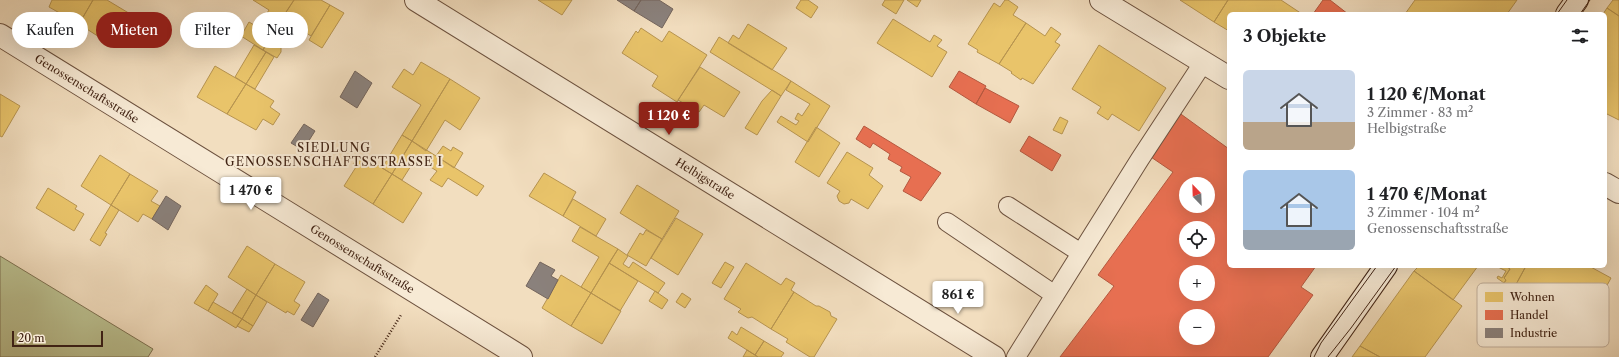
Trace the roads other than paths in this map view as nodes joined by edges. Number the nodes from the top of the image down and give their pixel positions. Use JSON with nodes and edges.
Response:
{"nodes":[{"id":1,"x":416,"y":0,"type":"edge"},
{"id":2,"x":1102,"y":0,"type":"edge"},
{"id":3,"x":1577,"y":0,"type":"edge"},
{"id":4,"x":1568,"y":12,"type":"edge"},
{"id":5,"x":0,"y":35,"type":"edge"},
{"id":6,"x":1203,"y":63,"type":"junction"},
{"id":7,"x":1227,"y":77,"type":"edge"},
{"id":8,"x":1607,"y":185,"type":"edge"},
{"id":9,"x":1619,"y":192,"type":"edge"},
{"id":10,"x":1008,"y":206,"type":"dead end"},
{"id":11,"x":947,"y":222,"type":"dead end"},
{"id":12,"x":1081,"y":253,"type":"junction"},
{"id":13,"x":1385,"y":268,"type":"edge"},
{"id":14,"x":1055,"y":295,"type":"junction"},
{"id":15,"x":521,"y":357,"type":"edge"},
{"id":16,"x":994,"y":357,"type":"edge"},
{"id":17,"x":1016,"y":357,"type":"edge"},
{"id":18,"x":1322,"y":357,"type":"edge"}],
"edges":[{"from":1,"to":16,"type":"street","name":"Helbigstraße"},
{"from":2,"to":6,"type":"street"},
{"from":3,"to":4,"type":"street"},
{"from":5,"to":15,"type":"street","name":"Genossenschaftsstraße"},
{"from":6,"to":7,"type":"street"},
{"from":6,"to":12,"type":"lane"},
{"from":8,"to":9,"type":"street"},
{"from":10,"to":12,"type":"lane"},
{"from":11,"to":14,"type":"lane"},
{"from":12,"to":14,"type":"lane"},
{"from":13,"to":18,"type":"street"},
{"from":14,"to":17,"type":"lane"}]}
